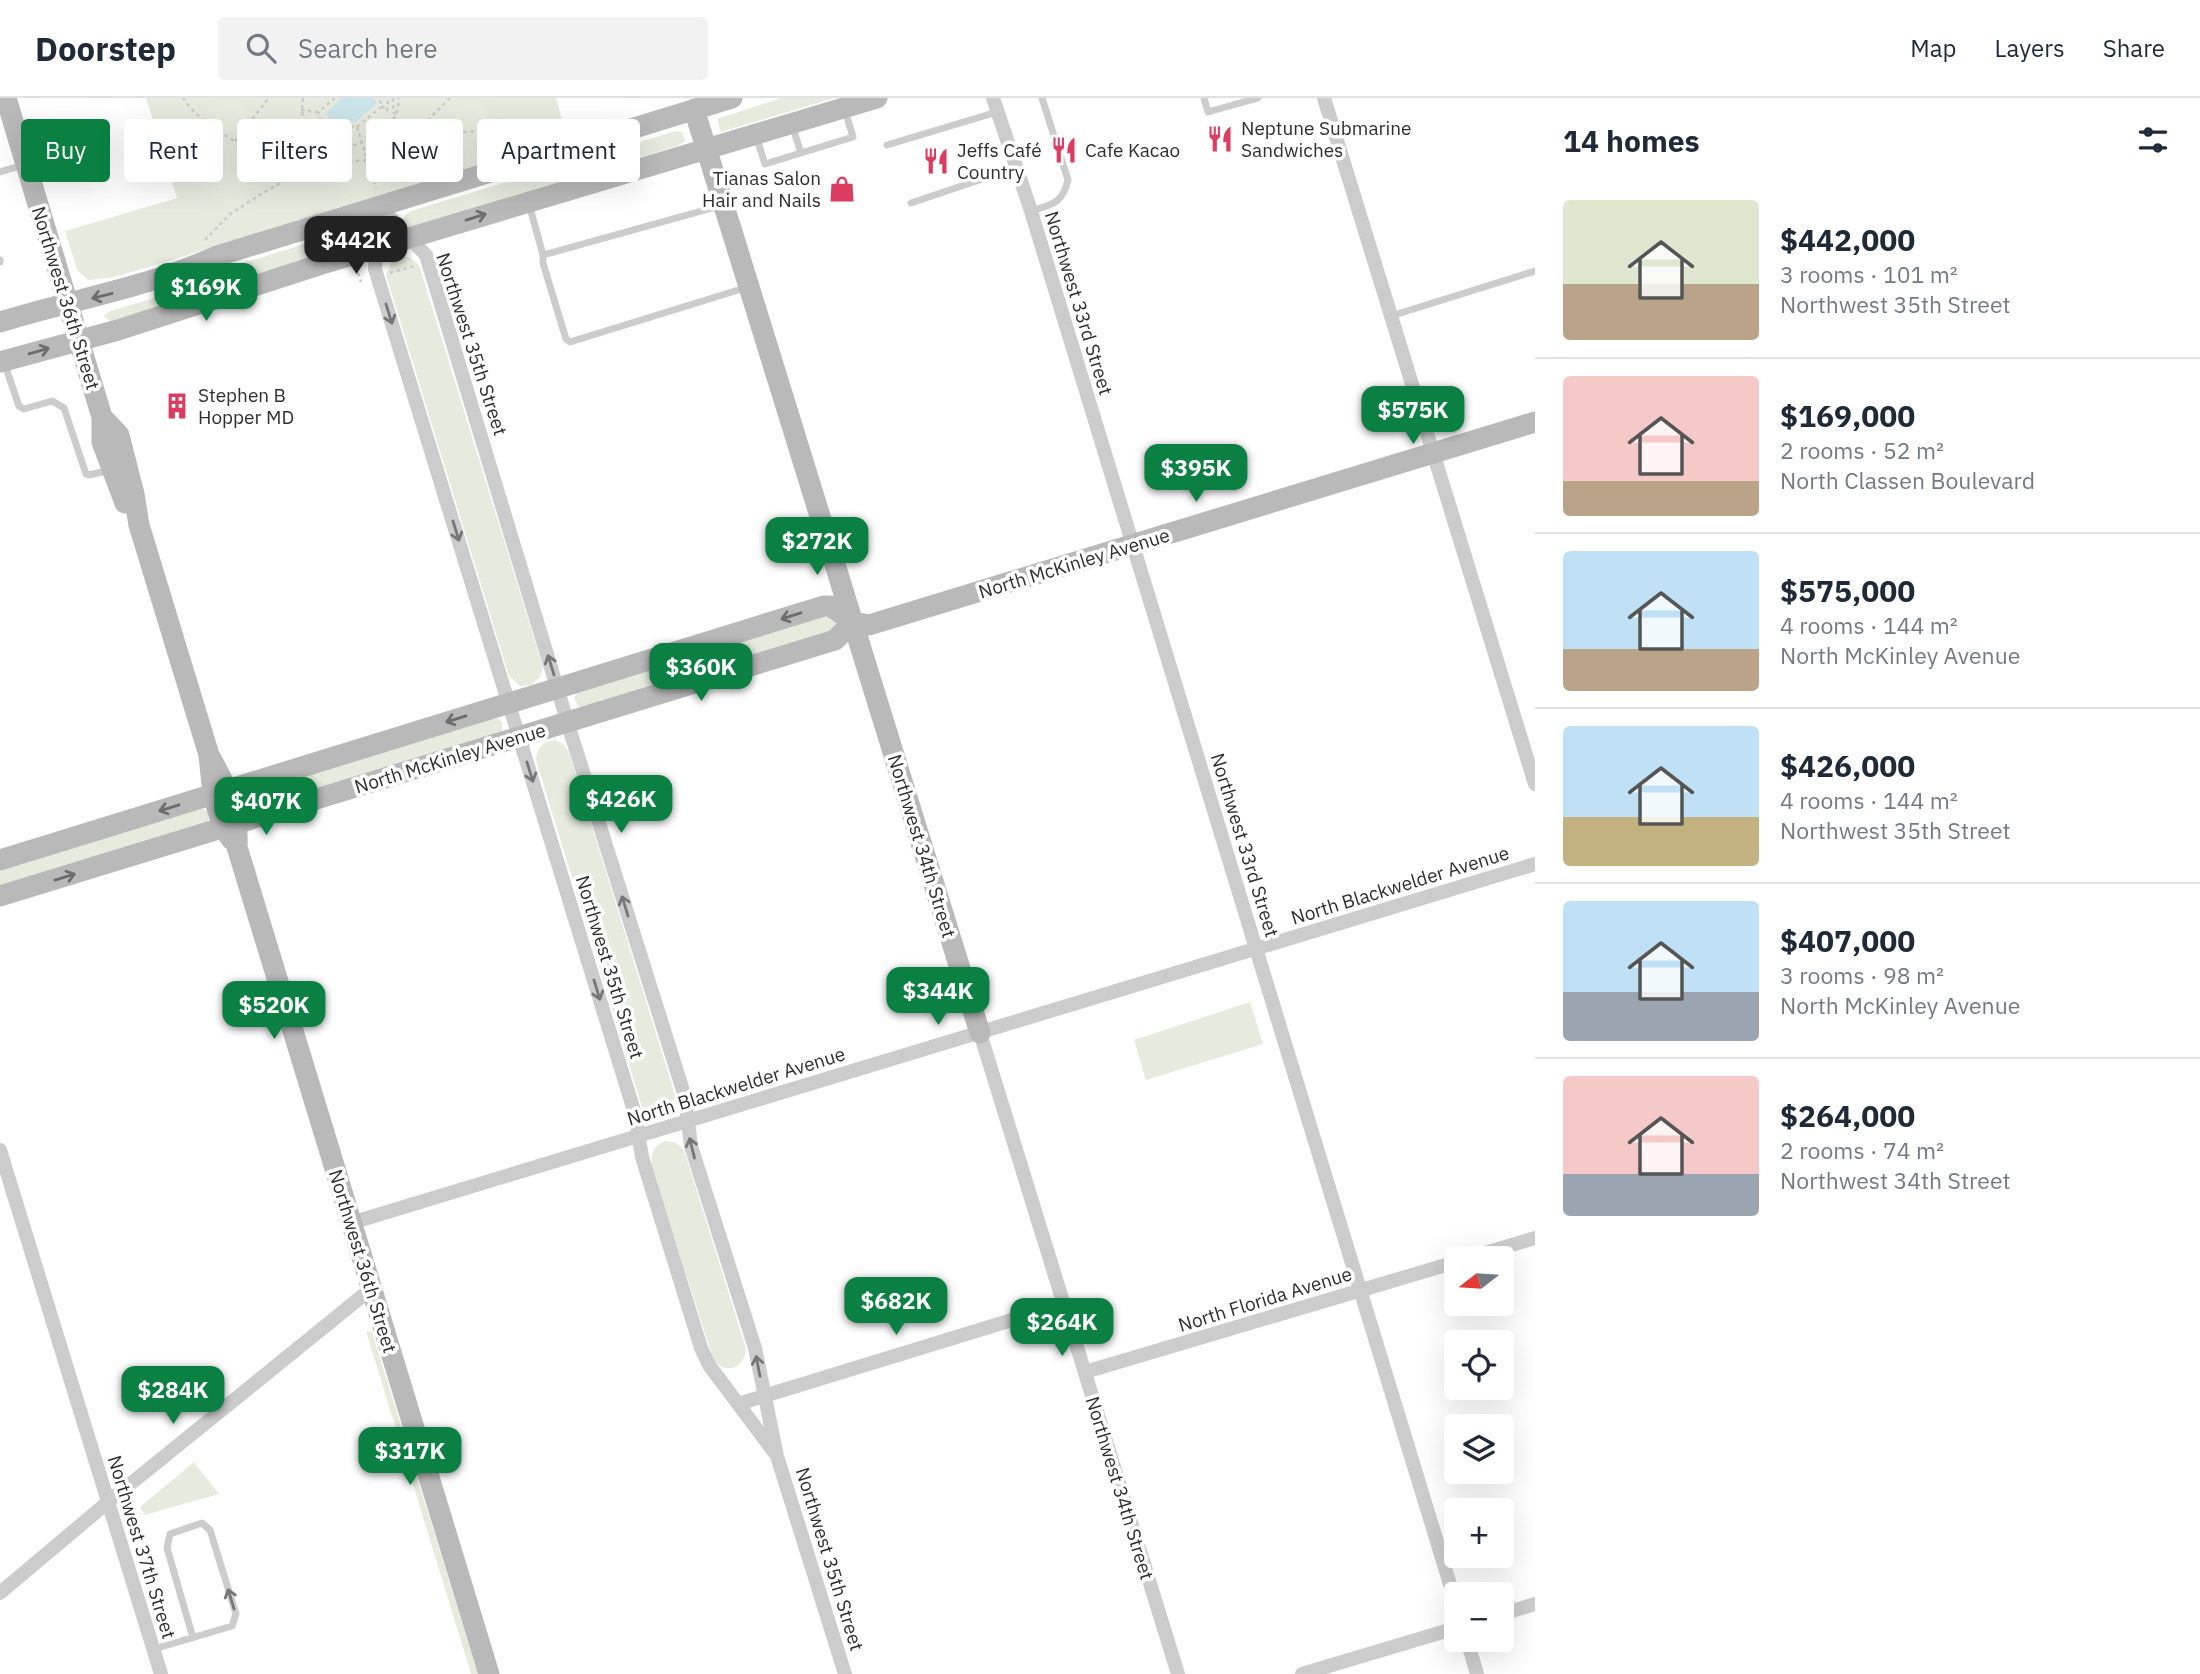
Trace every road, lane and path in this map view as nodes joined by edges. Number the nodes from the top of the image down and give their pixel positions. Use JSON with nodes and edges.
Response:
{"nodes":[{"id":1,"x":6,"y":98,"type":"edge"},
{"id":2,"x":183,"y":98,"type":"edge"},
{"id":3,"x":269,"y":98,"type":"edge"},
{"id":4,"x":303,"y":98,"type":"edge"},
{"id":5,"x":335,"y":98,"type":"edge"},
{"id":6,"x":379,"y":98,"type":"edge"},
{"id":7,"x":388,"y":98,"type":"edge"},
{"id":8,"x":396,"y":98,"type":"edge"},
{"id":9,"x":450,"y":98,"type":"edge"},
{"id":10,"x":732,"y":98,"type":"edge"},
{"id":11,"x":877,"y":98,"type":"edge"},
{"id":12,"x":1042,"y":98,"type":"edge"},
{"id":13,"x":1204,"y":98,"type":"edge"},
{"id":14,"x":1258,"y":98,"type":"edge"},
{"id":15,"x":1324,"y":98,"type":"edge"},
{"id":16,"x":693,"y":104,"type":"edge"},
{"id":17,"x":995,"y":105,"type":"edge"},
{"id":18,"x":382,"y":106,"type":"junction"},
{"id":19,"x":844,"y":108,"type":"junction"},
{"id":20,"x":301,"y":110,"type":"junction"},
{"id":21,"x":318,"y":112,"type":"junction"},
{"id":22,"x":304,"y":119,"type":"edge"},
{"id":23,"x":320,"y":119,"type":"edge"},
{"id":24,"x":429,"y":119,"type":"edge"},
{"id":25,"x":792,"y":124,"type":"junction"},
{"id":26,"x":352,"y":127,"type":"edge"},
{"id":27,"x":357,"y":127,"type":"junction"},
{"id":28,"x":756,"y":135,"type":"junction"},
{"id":29,"x":235,"y":141,"type":"joint"},
{"id":30,"x":363,"y":144,"type":"junction"},
{"id":31,"x":352,"y":145,"type":"edge"},
{"id":32,"x":887,"y":145,"type":"dead end"},
{"id":33,"x":21,"y":150,"type":"edge"},
{"id":34,"x":707,"y":150,"type":"junction"},
{"id":35,"x":801,"y":153,"type":"junction"},
{"id":36,"x":366,"y":154,"type":"edge"},
{"id":37,"x":21,"y":165,"type":"edge"},
{"id":38,"x":1015,"y":168,"type":"junction"},
{"id":39,"x":0,"y":172,"type":"edge"},
{"id":40,"x":31,"y":182,"type":"edge"},
{"id":41,"x":285,"y":182,"type":"edge"},
{"id":42,"x":374,"y":182,"type":"edge"},
{"id":43,"x":375,"y":185,"type":"dead end"},
{"id":44,"x":528,"y":201,"type":"junction"},
{"id":45,"x":911,"y":203,"type":"dead end"},
{"id":46,"x":723,"y":205,"type":"junction"},
{"id":47,"x":379,"y":206,"type":"junction"},
{"id":48,"x":1031,"y":211,"type":"junction"},
{"id":49,"x":411,"y":237,"type":"junction"},
{"id":50,"x":204,"y":242,"type":"dead end"},
{"id":51,"x":377,"y":248,"type":"junction"},
{"id":52,"x":543,"y":255,"type":"junction"},
{"id":53,"x":417,"y":265,"type":"dead end"},
{"id":54,"x":1535,"y":271,"type":"edge"},
{"id":55,"x":358,"y":274,"type":"dead end"},
{"id":56,"x":387,"y":274,"type":"dead end"},
{"id":57,"x":361,"y":282,"type":"dead end"},
{"id":58,"x":749,"y":286,"type":"junction"},
{"id":59,"x":68,"y":304,"type":"junction"},
{"id":60,"x":1391,"y":316,"type":"junction"},
{"id":61,"x":0,"y":323,"type":"edge"},
{"id":62,"x":79,"y":340,"type":"junction"},
{"id":63,"x":2,"y":362,"type":"edge"},
{"id":64,"x":102,"y":417,"type":"junction"},
{"id":65,"x":1535,"y":422,"type":"edge"},
{"id":66,"x":1433,"y":453,"type":"junction"},
{"id":67,"x":112,"y":470,"type":"junction"},
{"id":68,"x":139,"y":525,"type":"junction"},
{"id":69,"x":1133,"y":545,"type":"junction"},
{"id":70,"x":853,"y":622,"type":"junction"},
{"id":71,"x":558,"y":689,"type":"junction"},
{"id":72,"x":509,"y":702,"type":"junction"},
{"id":73,"x":567,"y":722,"type":"junction"},
{"id":74,"x":520,"y":737,"type":"junction"},
{"id":75,"x":1535,"y":784,"type":"edge"},
{"id":76,"x":220,"y":792,"type":"junction"},
{"id":77,"x":231,"y":826,"type":"junction"},
{"id":78,"x":0,"y":860,"type":"edge"},
{"id":79,"x":1535,"y":864,"type":"edge"},
{"id":80,"x":0,"y":897,"type":"edge"},
{"id":81,"x":1256,"y":949,"type":"junction"},
{"id":82,"x":980,"y":1032,"type":"junction"},
{"id":83,"x":688,"y":1121,"type":"junction"},
{"id":84,"x":639,"y":1136,"type":"junction"},
{"id":85,"x":0,"y":1150,"type":"edge"},
{"id":86,"x":351,"y":1223,"type":"junction"},
{"id":87,"x":1535,"y":1238,"type":"edge"},
{"id":88,"x":1508,"y":1246,"type":"edge"},
{"id":89,"x":1444,"y":1266,"type":"edge"},
{"id":90,"x":371,"y":1289,"type":"junction"},
{"id":91,"x":1360,"y":1290,"type":"junction"},
{"id":92,"x":1064,"y":1304,"type":"junction"},
{"id":93,"x":1085,"y":1372,"type":"junction"},
{"id":94,"x":764,"y":1395,"type":"junction"},
{"id":95,"x":738,"y":1404,"type":"junction"},
{"id":96,"x":777,"y":1456,"type":"junction"},
{"id":97,"x":108,"y":1502,"type":"junction"},
{"id":98,"x":1449,"y":1582,"type":"edge"},
{"id":99,"x":0,"y":1593,"type":"edge"},
{"id":100,"x":1535,"y":1604,"type":"edge"},
{"id":101,"x":1514,"y":1610,"type":"edge"},
{"id":102,"x":1444,"y":1632,"type":"edge"},
{"id":103,"x":193,"y":1637,"type":"junction"},
{"id":104,"x":154,"y":1649,"type":"junction"},
{"id":105,"x":1471,"y":1652,"type":"edge"},
{"id":106,"x":161,"y":1674,"type":"edge"},
{"id":107,"x":489,"y":1674,"type":"edge"},
{"id":108,"x":845,"y":1674,"type":"edge"},
{"id":109,"x":1178,"y":1674,"type":"edge"},
{"id":110,"x":1302,"y":1674,"type":"edge"},
{"id":111,"x":1477,"y":1674,"type":"edge"}],
"edges":[{"from":1,"to":33,"type":"street","name":"Northwest 36th Street"},
{"from":2,"to":29,"type":"path"},
{"from":3,"to":29,"type":"path"},
{"from":4,"to":20,"type":"path"},
{"from":5,"to":21,"type":"path"},
{"from":6,"to":18,"type":"path"},
{"from":7,"to":18,"type":"path"},
{"from":8,"to":30,"type":"path"},
{"from":9,"to":24,"type":"path"},
{"from":10,"to":16,"type":"street"},
{"from":11,"to":19,"type":"street"},
{"from":12,"to":48,"type":"lane"},
{"from":13,"to":14,"type":"lane"},
{"from":15,"to":60,"type":"street"},
{"from":16,"to":34,"type":"street","name":"Northwest 34th Street"},
{"from":16,"to":47,"type":"street"},
{"from":17,"to":32,"type":"lane"},
{"from":17,"to":38,"type":"street","name":"Northwest 33rd Street"},
{"from":18,"to":27,"type":"path"},
{"from":19,"to":25,"type":"street"},
{"from":19,"to":35,"type":"lane"},
{"from":20,"to":21,"type":"path"},
{"from":20,"to":22,"type":"path"},
{"from":21,"to":23,"type":"path"},
{"from":25,"to":28,"type":"street"},
{"from":25,"to":35,"type":"lane"},
{"from":26,"to":27,"type":"path"},
{"from":27,"to":30,"type":"path"},
{"from":28,"to":34,"type":"street"},
{"from":28,"to":35,"type":"lane"},
{"from":30,"to":31,"type":"path"},
{"from":30,"to":36,"type":"path"},
{"from":34,"to":44,"type":"street"},
{"from":34,"to":46,"type":"street","name":"Northwest 34th Street"},
{"from":37,"to":39,"type":"lane"},
{"from":38,"to":45,"type":"lane"},
{"from":38,"to":48,"type":"street","name":"Northwest 33rd Street"},
{"from":40,"to":59,"type":"street","name":"Northwest 36th Street"},
{"from":41,"to":50,"type":"path"},
{"from":42,"to":43,"type":"path"},
{"from":49,"to":44,"type":"street","one_way":true},
{"from":44,"to":52,"type":"lane"},
{"from":46,"to":52,"type":"lane"},
{"from":46,"to":58,"type":"street","name":"Northwest 34th Street"},
{"from":47,"to":49,"type":"street","name":"Northwest 35th Street"},
{"from":47,"to":51,"type":"street","name":"Northwest 35th Street"},
{"from":47,"to":59,"type":"street","one_way":true},
{"from":48,"to":69,"type":"street","name":"Northwest 33rd Street"},
{"from":49,"to":51,"type":"street"},
{"from":71,"to":49,"type":"street","name":"Northwest 35th Street","one_way":true},
{"from":51,"to":62,"type":"street"},
{"from":51,"to":72,"type":"street","name":"Northwest 35th Street","one_way":true},
{"from":52,"to":58,"type":"lane"},
{"from":53,"to":56,"type":"path"},
{"from":54,"to":60,"type":"lane"},
{"from":55,"to":57,"type":"path"},
{"from":58,"to":70,"type":"street","name":"Northwest 34th Street"},
{"from":59,"to":61,"type":"street"},
{"from":59,"to":62,"type":"street","name":"Northwest 36th Street"},
{"from":60,"to":66,"type":"street"},
{"from":63,"to":62,"type":"street","one_way":true},
{"from":62,"to":64,"type":"street","name":"Northwest 36th Street"},
{"from":63,"to":67,"type":"lane"},
{"from":64,"to":67,"type":"street","name":"Northwest 36th Street"},
{"from":64,"to":68,"type":"street","name":"Northwest 36th Street"},
{"from":65,"to":66,"type":"street","name":"North McKinley Avenue"},
{"from":66,"to":69,"type":"street","name":"North McKinley Avenue"},
{"from":66,"to":75,"type":"street"},
{"from":67,"to":68,"type":"street","name":"Northwest 36th Street"},
{"from":68,"to":76,"type":"street","name":"Northwest 36th Street"},
{"from":69,"to":70,"type":"street","name":"North McKinley Avenue"},
{"from":69,"to":81,"type":"street","name":"Northwest 33rd Street"},
{"from":70,"to":71,"type":"street","name":"North McKinley Avenue","one_way":true},
{"from":70,"to":73,"type":"street","name":"North McKinley Avenue"},
{"from":70,"to":82,"type":"street","name":"Northwest 34th Street"},
{"from":71,"to":72,"type":"street","name":"North McKinley Avenue"},
{"from":71,"to":73,"type":"street","name":"Northwest 35th Street"},
{"from":72,"to":74,"type":"street","name":"Northwest 35th Street"},
{"from":72,"to":76,"type":"street","name":"North McKinley Avenue","one_way":true},
{"from":73,"to":74,"type":"street","name":"North McKinley Avenue"},
{"from":83,"to":73,"type":"street","name":"Northwest 35th Street","one_way":true},
{"from":74,"to":77,"type":"street","name":"North McKinley Avenue"},
{"from":74,"to":84,"type":"street","name":"Northwest 35th Street","one_way":true},
{"from":76,"to":77,"type":"street","name":"Northwest 36th Street"},
{"from":76,"to":78,"type":"street","name":"North McKinley Avenue","one_way":true},
{"from":80,"to":77,"type":"street","name":"North McKinley Avenue","one_way":true},
{"from":77,"to":86,"type":"street","name":"Northwest 36th Street"},
{"from":79,"to":81,"type":"street","name":"North Blackwelder Avenue"},
{"from":81,"to":82,"type":"street","name":"North Blackwelder Avenue"},
{"from":81,"to":91,"type":"street","name":"Northwest 33rd Street"},
{"from":82,"to":83,"type":"street","name":"North Blackwelder Avenue"},
{"from":82,"to":92,"type":"street","name":"Northwest 34th Street"},
{"from":83,"to":84,"type":"street","name":"North Blackwelder Avenue"},
{"from":94,"to":83,"type":"street","name":"Northwest 35th Street","one_way":true},
{"from":84,"to":86,"type":"street","name":"North Blackwelder Avenue"},
{"from":84,"to":95,"type":"street","name":"Northwest 35th Street"},
{"from":85,"to":97,"type":"street","name":"Northwest 37th Street"},
{"from":86,"to":90,"type":"street","name":"Northwest 36th Street"},
{"from":87,"to":88,"type":"street"},
{"from":89,"to":91,"type":"street","name":"North Florida Avenue"},
{"from":90,"to":97,"type":"street"},
{"from":90,"to":107,"type":"street","name":"Northwest 36th Street"},
{"from":91,"to":93,"type":"street","name":"North Florida Avenue"},
{"from":91,"to":98,"type":"street","name":"Northwest 33rd Street"},
{"from":92,"to":93,"type":"street","name":"Northwest 34th Street"},
{"from":92,"to":94,"type":"street"},
{"from":93,"to":109,"type":"street","name":"Northwest 34th Street"},
{"from":94,"to":95,"type":"street"},
{"from":94,"to":96,"type":"street","name":"Northwest 35th Street"},
{"from":95,"to":96,"type":"street","name":"Northwest 35th Street"},
{"from":96,"to":108,"type":"street","name":"Northwest 35th Street"},
{"from":97,"to":99,"type":"street"},
{"from":97,"to":104,"type":"street","name":"Northwest 37th Street"},
{"from":100,"to":101,"type":"street"},
{"from":102,"to":110,"type":"street"},
{"from":103,"to":103,"type":"lane","one_way":true},
{"from":103,"to":104,"type":"lane"},
{"from":104,"to":106,"type":"street","name":"Northwest 37th Street"},
{"from":105,"to":111,"type":"street"}]}
